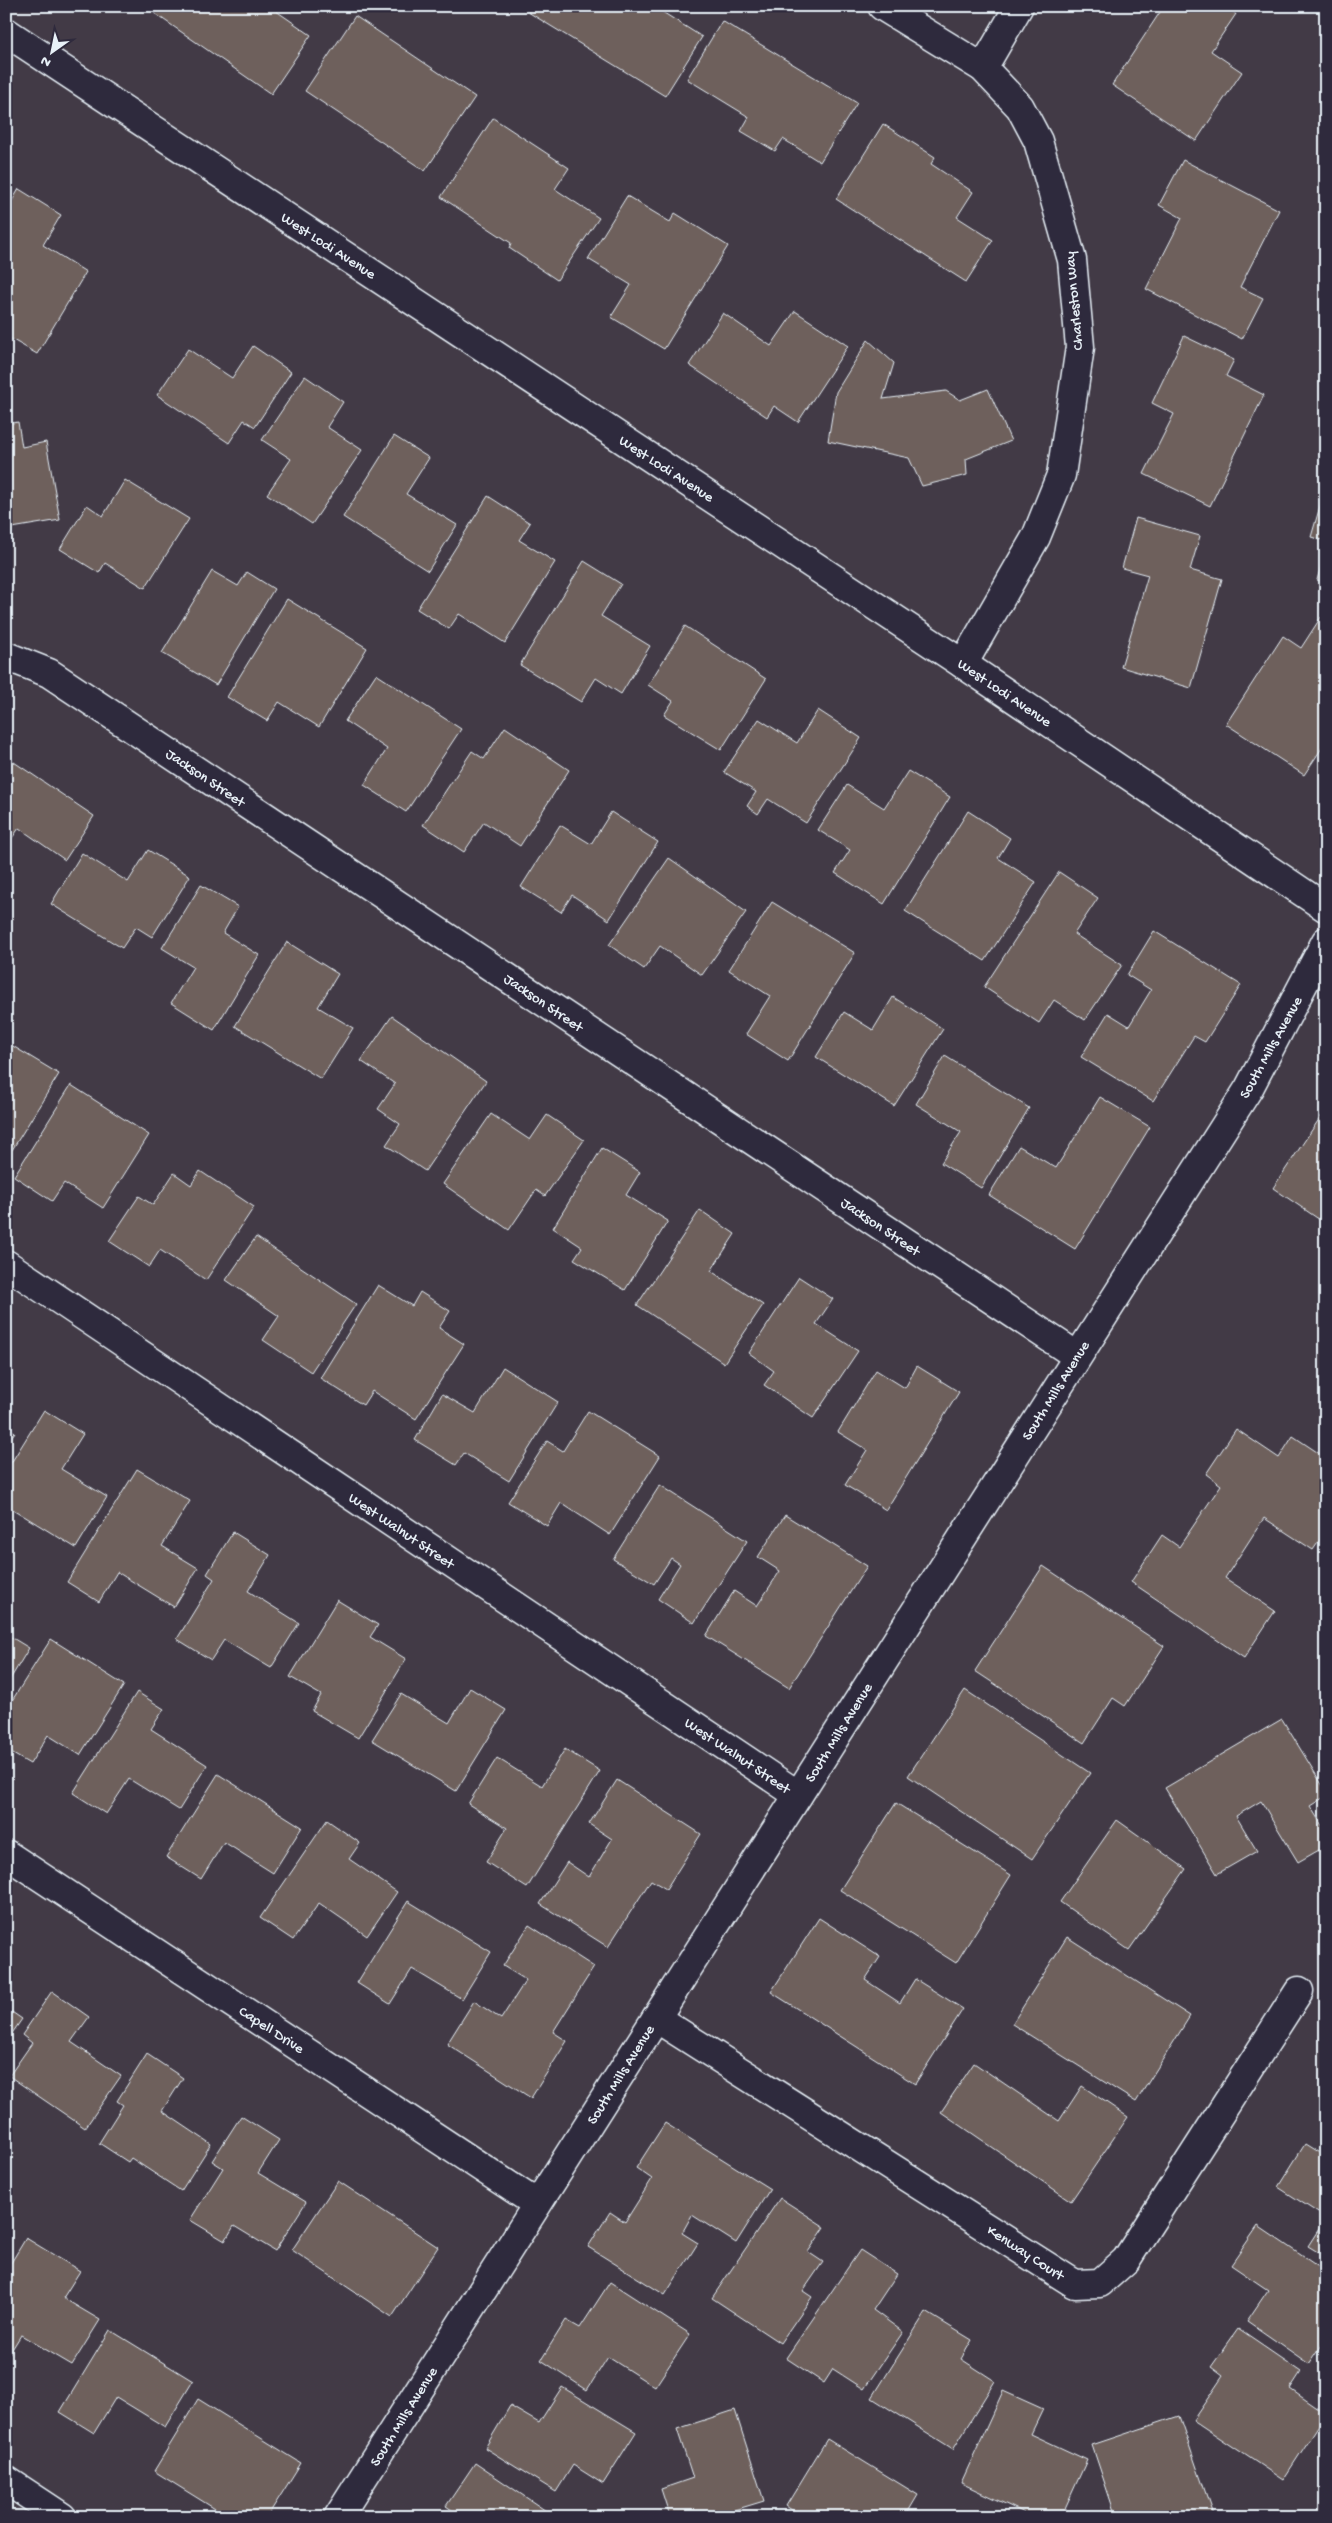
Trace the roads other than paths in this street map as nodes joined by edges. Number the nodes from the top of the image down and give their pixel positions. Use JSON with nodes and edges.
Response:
{"nodes":[{"id":1,"x":882,"y":6,"type":"edge"},
{"id":2,"x":1019,"y":6,"type":"edge"},
{"id":3,"x":6,"y":32,"type":"edge"},
{"id":4,"x":983,"y":68,"type":"junction"},
{"id":5,"x":6,"y":656,"type":"edge"},
{"id":6,"x":963,"y":664,"type":"junction"},
{"id":7,"x":1326,"y":908,"type":"edge"},
{"id":8,"x":1326,"y":941,"type":"edge"},
{"id":9,"x":6,"y":1264,"type":"edge"},
{"id":10,"x":1077,"y":1356,"type":"junction"},
{"id":11,"x":798,"y":1795,"type":"junction"},
{"id":12,"x":6,"y":1854,"type":"edge"},
{"id":13,"x":1299,"y":1991,"type":"dead end"},
{"id":14,"x":656,"y":2018,"type":"junction"},
{"id":15,"x":537,"y":2204,"type":"junction"},
{"id":16,"x":6,"y":2480,"type":"edge"},
{"id":17,"x":62,"y":2517,"type":"edge"},
{"id":18,"x":338,"y":2517,"type":"edge"}],
"edges":[{"from":1,"to":4,"type":"street","name":"Charleston Way"},
{"from":2,"to":4,"type":"street"},
{"from":3,"to":6,"type":"street","name":"West Lodi Avenue"},
{"from":4,"to":6,"type":"street","name":"Charleston Way"},
{"from":5,"to":10,"type":"street","name":"Jackson Street"},
{"from":6,"to":7,"type":"street","name":"West Lodi Avenue"},
{"from":8,"to":10,"type":"street","name":"South Mills Avenue"},
{"from":9,"to":11,"type":"street","name":"West Walnut Street"},
{"from":10,"to":11,"type":"street","name":"South Mills Avenue"},
{"from":11,"to":14,"type":"street","name":"South Mills Avenue"},
{"from":12,"to":15,"type":"street","name":"Capell Drive"},
{"from":13,"to":14,"type":"street","name":"Kenway Court"},
{"from":14,"to":15,"type":"street","name":"South Mills Avenue"},
{"from":15,"to":18,"type":"street","name":"South Mills Avenue"},
{"from":16,"to":17,"type":"street"}]}
